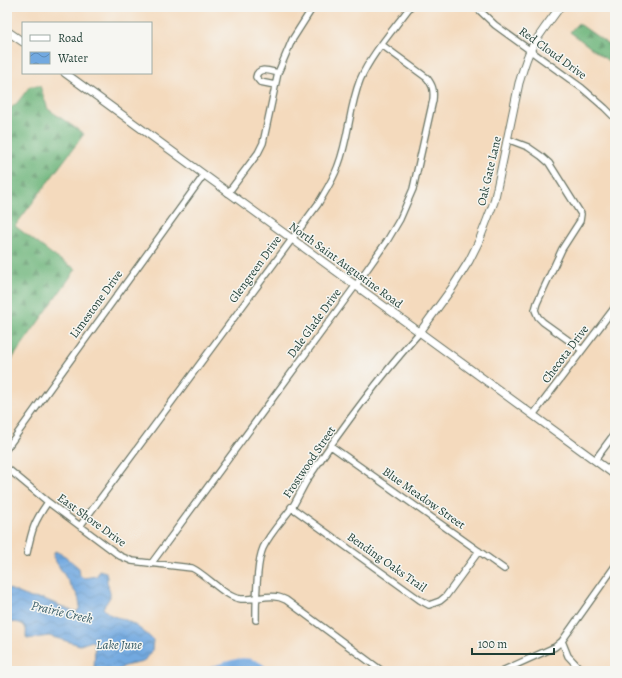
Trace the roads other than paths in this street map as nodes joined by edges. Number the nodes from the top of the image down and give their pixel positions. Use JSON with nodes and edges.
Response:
{"nodes":[{"id":1,"x":313,"y":7,"type":"edge"},
{"id":2,"x":410,"y":7,"type":"edge"},
{"id":3,"x":476,"y":7,"type":"edge"},
{"id":4,"x":560,"y":7,"type":"edge"},
{"id":5,"x":611,"y":7,"type":"edge"},
{"id":6,"x":615,"y":10,"type":"edge"},
{"id":7,"x":7,"y":31,"type":"edge"},
{"id":8,"x":22,"y":41,"type":"edge"},
{"id":9,"x":382,"y":45,"type":"junction"},
{"id":10,"x":530,"y":50,"type":"junction"},
{"id":11,"x":278,"y":73,"type":"junction"},
{"id":12,"x":66,"y":74,"type":"edge"},
{"id":13,"x":275,"y":85,"type":"junction"},
{"id":14,"x":615,"y":118,"type":"edge"},
{"id":15,"x":507,"y":140,"type":"junction"},
{"id":16,"x":204,"y":175,"type":"junction"},
{"id":17,"x":228,"y":193,"type":"junction"},
{"id":18,"x":291,"y":239,"type":"junction"},
{"id":19,"x":356,"y":285,"type":"junction"},
{"id":20,"x":615,"y":307,"type":"edge"},
{"id":21,"x":420,"y":332,"type":"junction"},
{"id":22,"x":582,"y":350,"type":"junction"},
{"id":23,"x":533,"y":415,"type":"junction"},
{"id":24,"x":615,"y":433,"type":"edge"},
{"id":25,"x":331,"y":446,"type":"junction"},
{"id":26,"x":7,"y":448,"type":"edge"},
{"id":27,"x":595,"y":460,"type":"junction"},
{"id":28,"x":7,"y":468,"type":"edge"},
{"id":29,"x":615,"y":475,"type":"edge"},
{"id":30,"x":48,"y":502,"type":"junction"},
{"id":31,"x":291,"y":507,"type":"junction"},
{"id":32,"x":80,"y":526,"type":"junction"},
{"id":33,"x":479,"y":551,"type":"junction"},
{"id":34,"x":28,"y":553,"type":"dead end"},
{"id":35,"x":151,"y":564,"type":"junction"},
{"id":36,"x":615,"y":566,"type":"edge"},
{"id":37,"x":504,"y":569,"type":"dead end"},
{"id":38,"x":256,"y":597,"type":"junction"},
{"id":39,"x":256,"y":620,"type":"dead end"},
{"id":40,"x":562,"y":641,"type":"junction"},
{"id":41,"x":382,"y":671,"type":"edge"},
{"id":42,"x":502,"y":671,"type":"edge"},
{"id":43,"x":582,"y":671,"type":"edge"}],
"edges":[{"from":1,"to":11,"type":"street"},
{"from":2,"to":9,"type":"street","name":"Glengreen Drive"},
{"from":3,"to":10,"type":"street","name":"Red Cloud Drive"},
{"from":4,"to":10,"type":"street","name":"Oak Gate Lane"},
{"from":5,"to":6,"type":"street"},
{"from":7,"to":8,"type":"street"},
{"from":9,"to":18,"type":"street","name":"Glengreen Drive"},
{"from":9,"to":19,"type":"street","name":"Dale Glade Drive"},
{"from":10,"to":14,"type":"street","name":"Red Cloud Drive"},
{"from":10,"to":15,"type":"street","name":"Oak Gate Lane"},
{"from":11,"to":13,"type":"street"},
{"from":11,"to":13,"type":"street"},
{"from":12,"to":16,"type":"street","name":"North Saint Augustine Road"},
{"from":13,"to":17,"type":"street"},
{"from":15,"to":21,"type":"street","name":"Oak Gate Lane"},
{"from":15,"to":22,"type":"street"},
{"from":16,"to":17,"type":"street","name":"North Saint Augustine Road"},
{"from":16,"to":26,"type":"street","name":"Limestone Drive"},
{"from":17,"to":18,"type":"street","name":"North Saint Augustine Road"},
{"from":18,"to":19,"type":"street","name":"North Saint Augustine Road"},
{"from":18,"to":32,"type":"street","name":"Glengreen Drive"},
{"from":19,"to":21,"type":"street","name":"North Saint Augustine Road"},
{"from":19,"to":35,"type":"street","name":"Dale Glade Drive"},
{"from":20,"to":22,"type":"street","name":"Checota Drive"},
{"from":21,"to":23,"type":"street","name":"North Saint Augustine Road"},
{"from":21,"to":25,"type":"street","name":"Frostwood Street"},
{"from":22,"to":23,"type":"street","name":"Checota Drive"},
{"from":23,"to":27,"type":"street","name":"North Saint Augustine Road"},
{"from":24,"to":27,"type":"street"},
{"from":25,"to":31,"type":"street","name":"Frostwood Street"},
{"from":25,"to":33,"type":"street","name":"Blue Meadow Street"},
{"from":27,"to":29,"type":"street","name":"North Saint Augustine Road"},
{"from":28,"to":30,"type":"street","name":"East Shore Drive"},
{"from":30,"to":32,"type":"street","name":"East Shore Drive"},
{"from":30,"to":34,"type":"street"},
{"from":31,"to":33,"type":"street","name":"Bending Oaks Trail"},
{"from":31,"to":38,"type":"street","name":"Frostwood Street"},
{"from":32,"to":35,"type":"street","name":"East Shore Drive"},
{"from":33,"to":37,"type":"street","name":"Blue Meadow Street"},
{"from":35,"to":38,"type":"street","name":"East Shore Drive"},
{"from":36,"to":40,"type":"street"},
{"from":38,"to":39,"type":"street","name":"Frostwood Street"},
{"from":38,"to":41,"type":"street","name":"East Shore Drive"},
{"from":40,"to":42,"type":"street"},
{"from":40,"to":43,"type":"street"}]}
